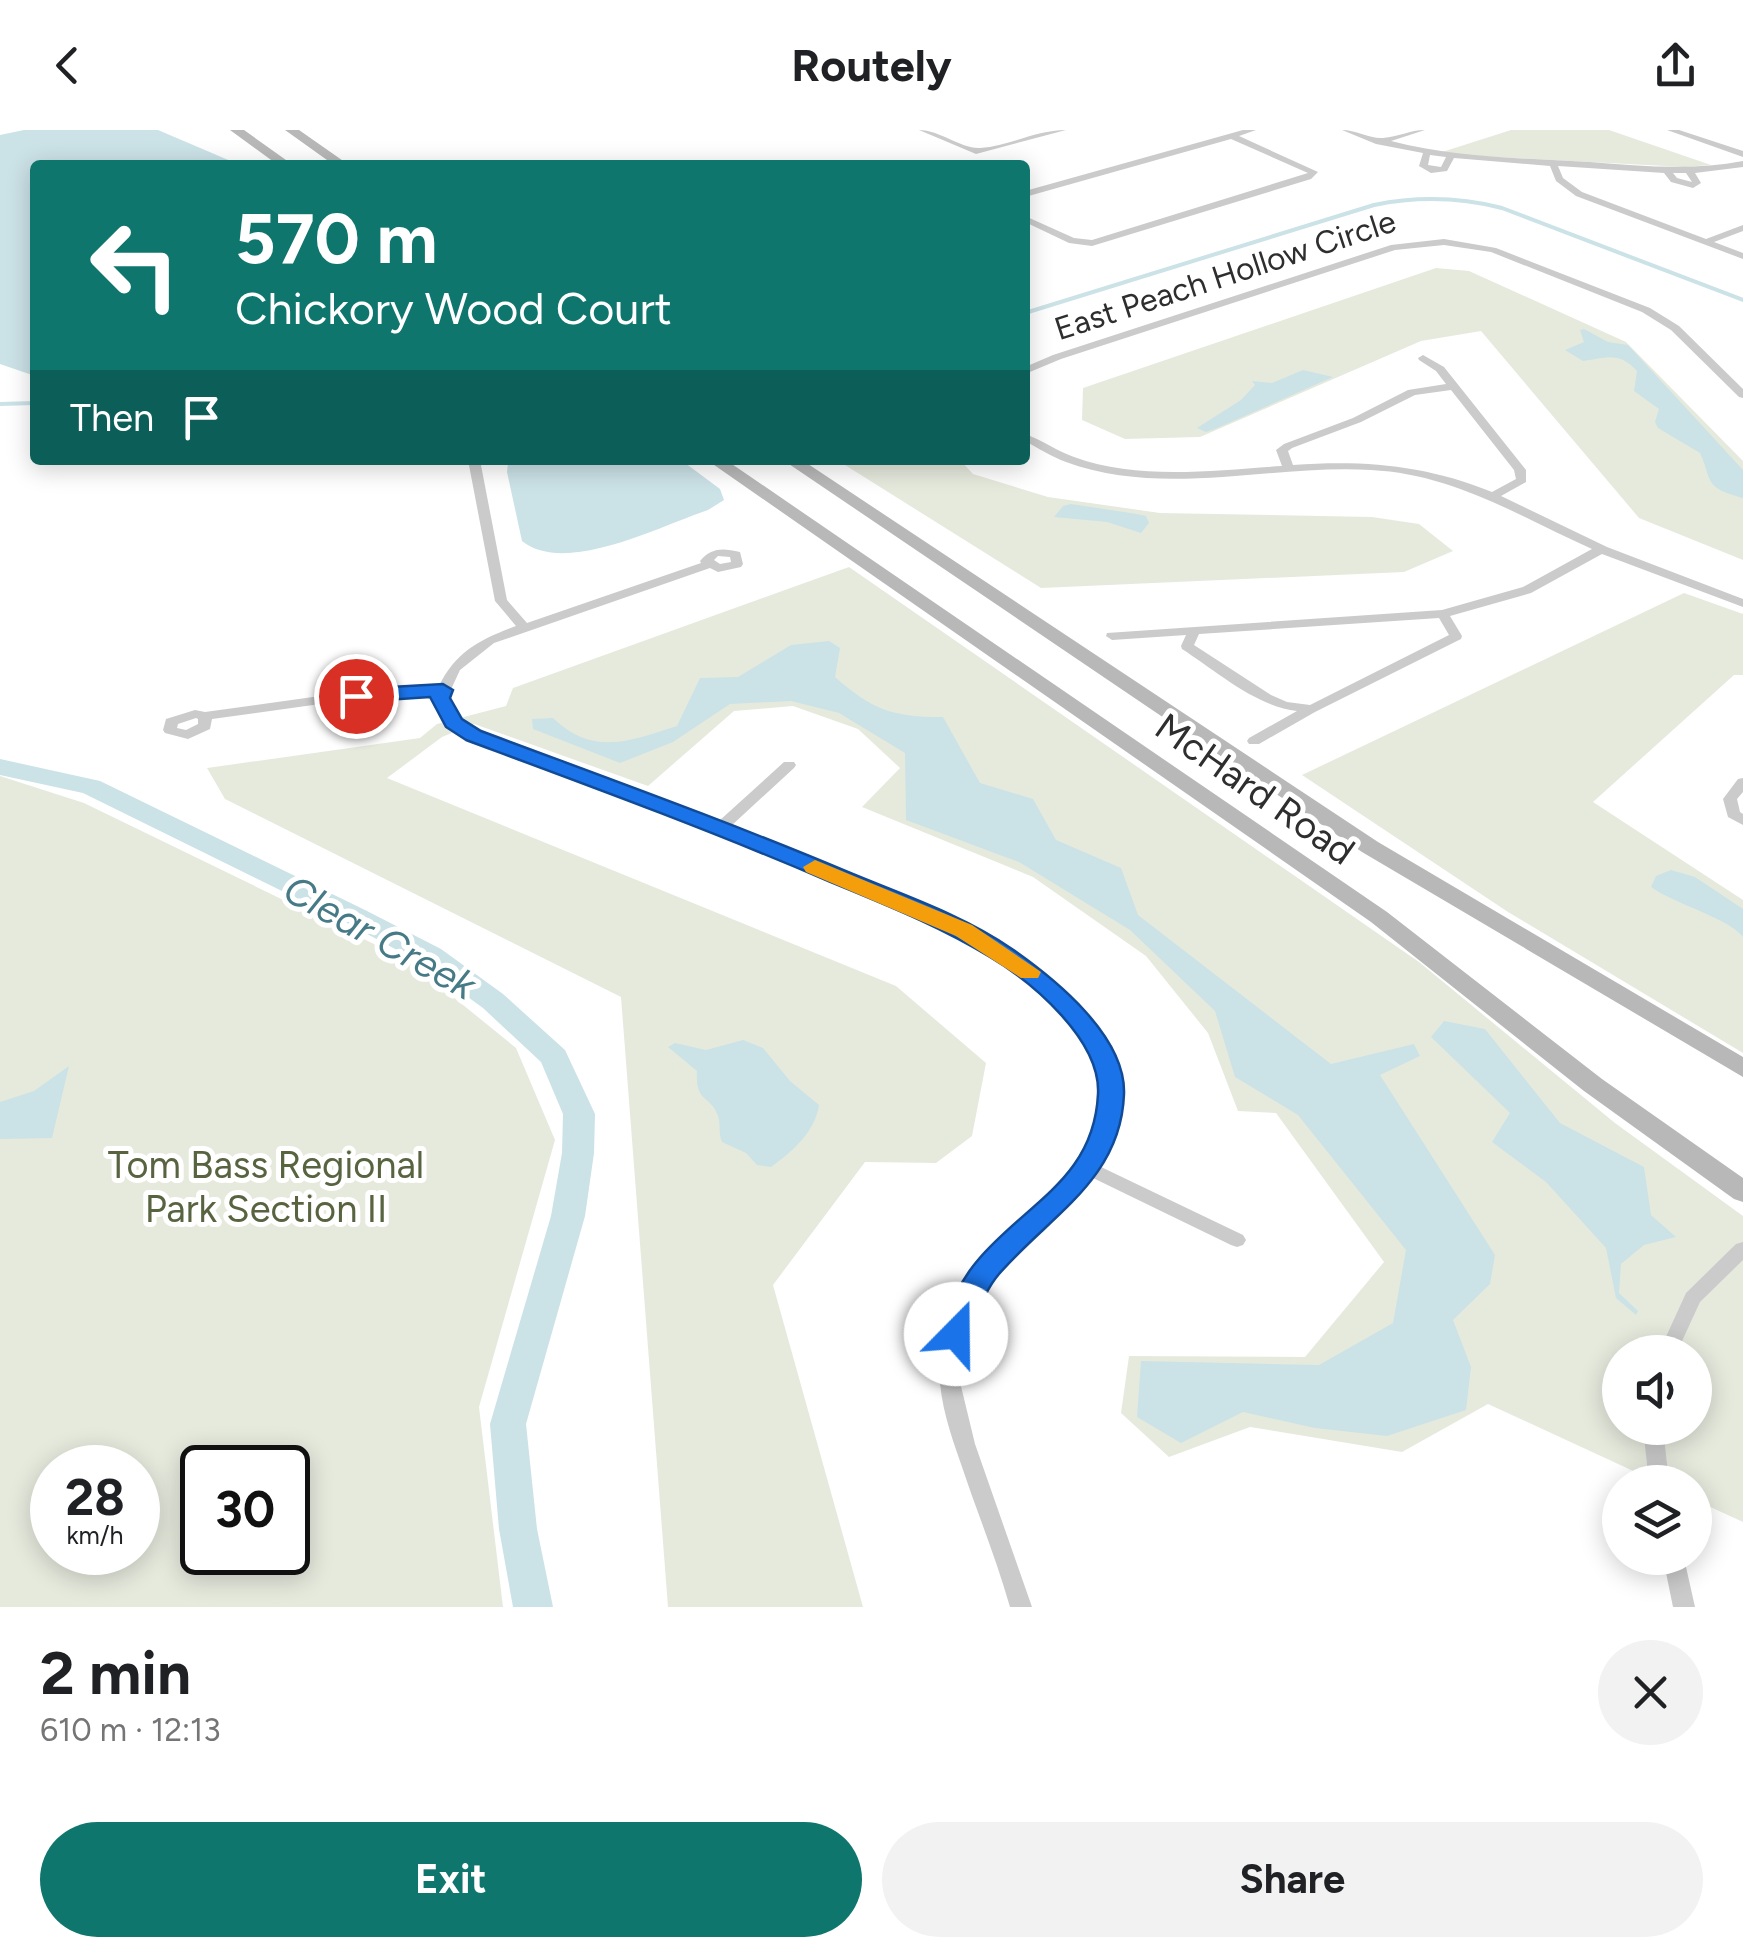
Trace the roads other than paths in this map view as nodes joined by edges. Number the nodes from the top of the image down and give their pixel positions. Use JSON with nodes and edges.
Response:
{"nodes":[{"id":1,"x":236,"y":130,"type":"edge"},
{"id":2,"x":291,"y":130,"type":"edge"},
{"id":3,"x":922,"y":130,"type":"edge"},
{"id":4,"x":1062,"y":130,"type":"edge"},
{"id":5,"x":1252,"y":130,"type":"edge"},
{"id":6,"x":1346,"y":130,"type":"edge"},
{"id":7,"x":1421,"y":130,"type":"edge"},
{"id":8,"x":1671,"y":130,"type":"edge"},
{"id":9,"x":1232,"y":136,"type":"junction"},
{"id":10,"x":1379,"y":142,"type":"junction"},
{"id":11,"x":1743,"y":154,"type":"edge"},
{"id":12,"x":280,"y":160,"type":"edge"},
{"id":13,"x":336,"y":160,"type":"edge"},
{"id":14,"x":1553,"y":163,"type":"junction"},
{"id":15,"x":1743,"y":164,"type":"edge"},
{"id":16,"x":1030,"y":193,"type":"edge"},
{"id":17,"x":1030,"y":221,"type":"edge"},
{"id":18,"x":1743,"y":228,"type":"edge"},
{"id":19,"x":1705,"y":242,"type":"junction"},
{"id":20,"x":1743,"y":256,"type":"edge"},
{"id":21,"x":1422,"y":358,"type":"dead end"},
{"id":22,"x":1030,"y":369,"type":"edge"},
{"id":23,"x":1453,"y":386,"type":"junction"},
{"id":24,"x":1743,"y":394,"type":"edge"},
{"id":25,"x":1030,"y":440,"type":"edge"},
{"id":26,"x":475,"y":465,"type":"edge"},
{"id":27,"x":723,"y":465,"type":"edge"},
{"id":28,"x":798,"y":465,"type":"edge"},
{"id":29,"x":1289,"y":468,"type":"junction"},
{"id":30,"x":1491,"y":497,"type":"junction"},
{"id":31,"x":1602,"y":549,"type":"junction"},
{"id":32,"x":708,"y":565,"type":"dead end"},
{"id":33,"x":1743,"y":603,"type":"edge"},
{"id":34,"x":1443,"y":614,"type":"junction"},
{"id":35,"x":524,"y":628,"type":"junction"},
{"id":36,"x":1194,"y":631,"type":"junction"},
{"id":37,"x":1112,"y":636,"type":"dead end"},
{"id":38,"x":443,"y":690,"type":"junction"},
{"id":39,"x":1312,"y":709,"type":"junction"},
{"id":40,"x":205,"y":716,"type":"dead end"},
{"id":41,"x":1254,"y":741,"type":"dead end"},
{"id":42,"x":789,"y":764,"type":"dead end"},
{"id":43,"x":1743,"y":782,"type":"edge"},
{"id":44,"x":1743,"y":821,"type":"edge"},
{"id":45,"x":721,"y":827,"type":"junction"},
{"id":46,"x":1743,"y":1068,"type":"edge"},
{"id":47,"x":1089,"y":1169,"type":"junction"},
{"id":48,"x":1743,"y":1192,"type":"edge"},
{"id":49,"x":1237,"y":1240,"type":"dead end"},
{"id":50,"x":1743,"y":1248,"type":"edge"},
{"id":51,"x":1676,"y":1335,"type":"edge"},
{"id":52,"x":1677,"y":1575,"type":"edge"},
{"id":53,"x":1021,"y":1607,"type":"edge"},
{"id":54,"x":1684,"y":1607,"type":"edge"}],
"edges":[{"from":1,"to":12,"type":"main road"},
{"from":2,"to":13,"type":"main road"},
{"from":3,"to":4,"type":"street"},
{"from":5,"to":9,"type":"street"},
{"from":6,"to":10,"type":"street"},
{"from":7,"to":10,"type":"street"},
{"from":8,"to":11,"type":"street"},
{"from":9,"to":16,"type":"street"},
{"from":9,"to":17,"type":"street"},
{"from":10,"to":14,"type":"street"},
{"from":14,"to":15,"type":"street"},
{"from":14,"to":19,"type":"street"},
{"from":18,"to":19,"type":"street"},
{"from":19,"to":20,"type":"street"},
{"from":21,"to":23,"type":"street"},
{"from":22,"to":24,"type":"street","name":"East Peach Hollow Circle"},
{"from":23,"to":29,"type":"street"},
{"from":23,"to":30,"type":"street"},
{"from":25,"to":29,"type":"street"},
{"from":26,"to":35,"type":"street"},
{"from":27,"to":48,"type":"main road","name":"McHard Road"},
{"from":28,"to":46,"type":"main road","name":"McHard Road"},
{"from":29,"to":30,"type":"street"},
{"from":30,"to":31,"type":"street"},
{"from":31,"to":33,"type":"street"},
{"from":31,"to":34,"type":"street"},
{"from":32,"to":35,"type":"street"},
{"from":34,"to":36,"type":"street"},
{"from":34,"to":39,"type":"street"},
{"from":35,"to":38,"type":"street"},
{"from":36,"to":37,"type":"street"},
{"from":36,"to":39,"type":"street"},
{"from":38,"to":40,"type":"street"},
{"from":38,"to":45,"type":"street"},
{"from":39,"to":41,"type":"street"},
{"from":42,"to":45,"type":"street"},
{"from":43,"to":44,"type":"street"},
{"from":45,"to":47,"type":"street"},
{"from":47,"to":49,"type":"street"},
{"from":47,"to":53,"type":"street"},
{"from":50,"to":51,"type":"street"},
{"from":52,"to":54,"type":"street"}]}
